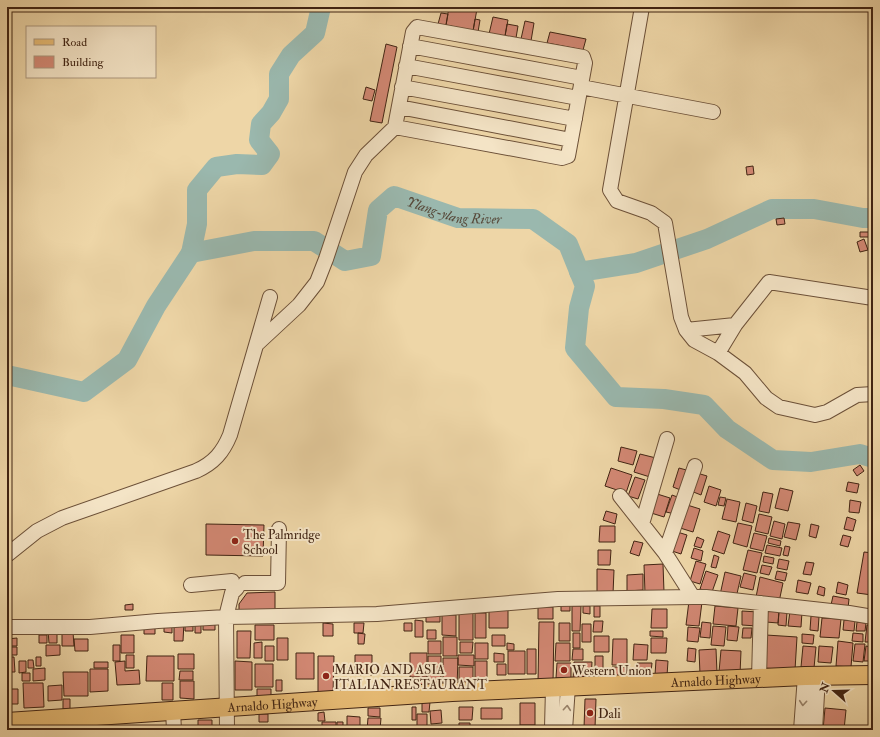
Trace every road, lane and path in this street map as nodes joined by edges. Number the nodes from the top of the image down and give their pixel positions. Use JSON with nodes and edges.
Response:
{"nodes":[{"id":1,"x":642,"y":7,"type":"edge"},
{"id":2,"x":410,"y":46,"type":"junction"},
{"id":3,"x":406,"y":66,"type":"junction"},
{"id":4,"x":402,"y":87,"type":"junction"},
{"id":5,"x":580,"y":88,"type":"junction"},
{"id":6,"x":625,"y":95,"type":"junction"},
{"id":7,"x":399,"y":108,"type":"junction"},
{"id":8,"x":713,"y":112,"type":"dead end"},
{"id":9,"x":575,"y":119,"type":"junction"},
{"id":10,"x":395,"y":128,"type":"junction"},
{"id":11,"x":571,"y":140,"type":"junction"},
{"id":12,"x":270,"y":296,"type":"dead end"},
{"id":13,"x":873,"y":298,"type":"edge"},
{"id":14,"x":735,"y":325,"type":"junction"},
{"id":15,"x":686,"y":330,"type":"junction"},
{"id":16,"x":256,"y":345,"type":"junction"},
{"id":17,"x":718,"y":353,"type":"junction"},
{"id":18,"x":873,"y":394,"type":"edge"},
{"id":19,"x":667,"y":439,"type":"dead end"},
{"id":20,"x":695,"y":466,"type":"dead end"},
{"id":21,"x":620,"y":496,"type":"dead end"},
{"id":22,"x":642,"y":524,"type":"junction"},
{"id":23,"x":279,"y":529,"type":"dead end"},
{"id":24,"x":665,"y":553,"type":"junction"},
{"id":25,"x":7,"y":555,"type":"edge"},
{"id":26,"x":238,"y":584,"type":"junction"},
{"id":27,"x":191,"y":585,"type":"dead end"},
{"id":28,"x":693,"y":597,"type":"junction"},
{"id":29,"x":761,"y":603,"type":"junction"},
{"id":30,"x":226,"y":617,"type":"junction"},
{"id":31,"x":873,"y":617,"type":"edge"},
{"id":32,"x":7,"y":627,"type":"edge"},
{"id":33,"x":812,"y":676,"type":"junction"},
{"id":34,"x":873,"y":676,"type":"edge"},
{"id":35,"x":759,"y":678,"type":"junction"},
{"id":36,"x":561,"y":687,"type":"junction"},
{"id":37,"x":227,"y":707,"type":"junction"},
{"id":38,"x":173,"y":711,"type":"junction"},
{"id":39,"x":7,"y":722,"type":"edge"},
{"id":40,"x":174,"y":730,"type":"edge"},
{"id":41,"x":228,"y":730,"type":"edge"},
{"id":42,"x":553,"y":730,"type":"edge"},
{"id":43,"x":565,"y":730,"type":"edge"},
{"id":44,"x":801,"y":730,"type":"edge"},
{"id":45,"x":815,"y":730,"type":"edge"}],
"edges":[{"from":1,"to":6,"type":"street"},
{"from":2,"to":3,"type":"street"},
{"from":2,"to":5,"type":"street"},
{"from":2,"to":5,"type":"street"},
{"from":3,"to":4,"type":"street"},
{"from":3,"to":5,"type":"street"},
{"from":4,"to":7,"type":"street"},
{"from":4,"to":9,"type":"street"},
{"from":5,"to":6,"type":"street"},
{"from":5,"to":9,"type":"street"},
{"from":6,"to":8,"type":"street"},
{"from":6,"to":15,"type":"street"},
{"from":7,"to":10,"type":"street"},
{"from":7,"to":11,"type":"street"},
{"from":9,"to":11,"type":"street"},
{"from":10,"to":11,"type":"street"},
{"from":10,"to":16,"type":"street"},
{"from":12,"to":16,"type":"street"},
{"from":13,"to":14,"type":"street"},
{"from":14,"to":15,"type":"street"},
{"from":14,"to":17,"type":"street"},
{"from":15,"to":17,"type":"street"},
{"from":16,"to":25,"type":"street"},
{"from":17,"to":18,"type":"street"},
{"from":19,"to":22,"type":"street"},
{"from":20,"to":24,"type":"street"},
{"from":21,"to":22,"type":"street"},
{"from":22,"to":24,"type":"street"},
{"from":23,"to":26,"type":"street"},
{"from":24,"to":28,"type":"street"},
{"from":26,"to":27,"type":"street"},
{"from":26,"to":30,"type":"street"},
{"from":28,"to":29,"type":"street"},
{"from":28,"to":30,"type":"street"},
{"from":29,"to":31,"type":"street"},
{"from":29,"to":35,"type":"street"},
{"from":30,"to":32,"type":"street"},
{"from":30,"to":37,"type":"street"},
{"from":33,"to":34,"type":"main road","name":"Arnaldo Highway"},
{"from":33,"to":35,"type":"main road","name":"Arnaldo Highway"},
{"from":33,"to":44,"type":"street","one_way":true},
{"from":33,"to":45,"type":"street"},
{"from":35,"to":36,"type":"main road","name":"Arnaldo Highway"},
{"from":36,"to":37,"type":"main road","name":"Arnaldo Highway"},
{"from":36,"to":42,"type":"street"},
{"from":43,"to":36,"type":"street","one_way":true},
{"from":37,"to":38,"type":"main road","name":"Arnaldo Highway"},
{"from":37,"to":41,"type":"street"},
{"from":38,"to":39,"type":"main road","name":"Arnaldo Highway"},
{"from":38,"to":40,"type":"street"}]}
